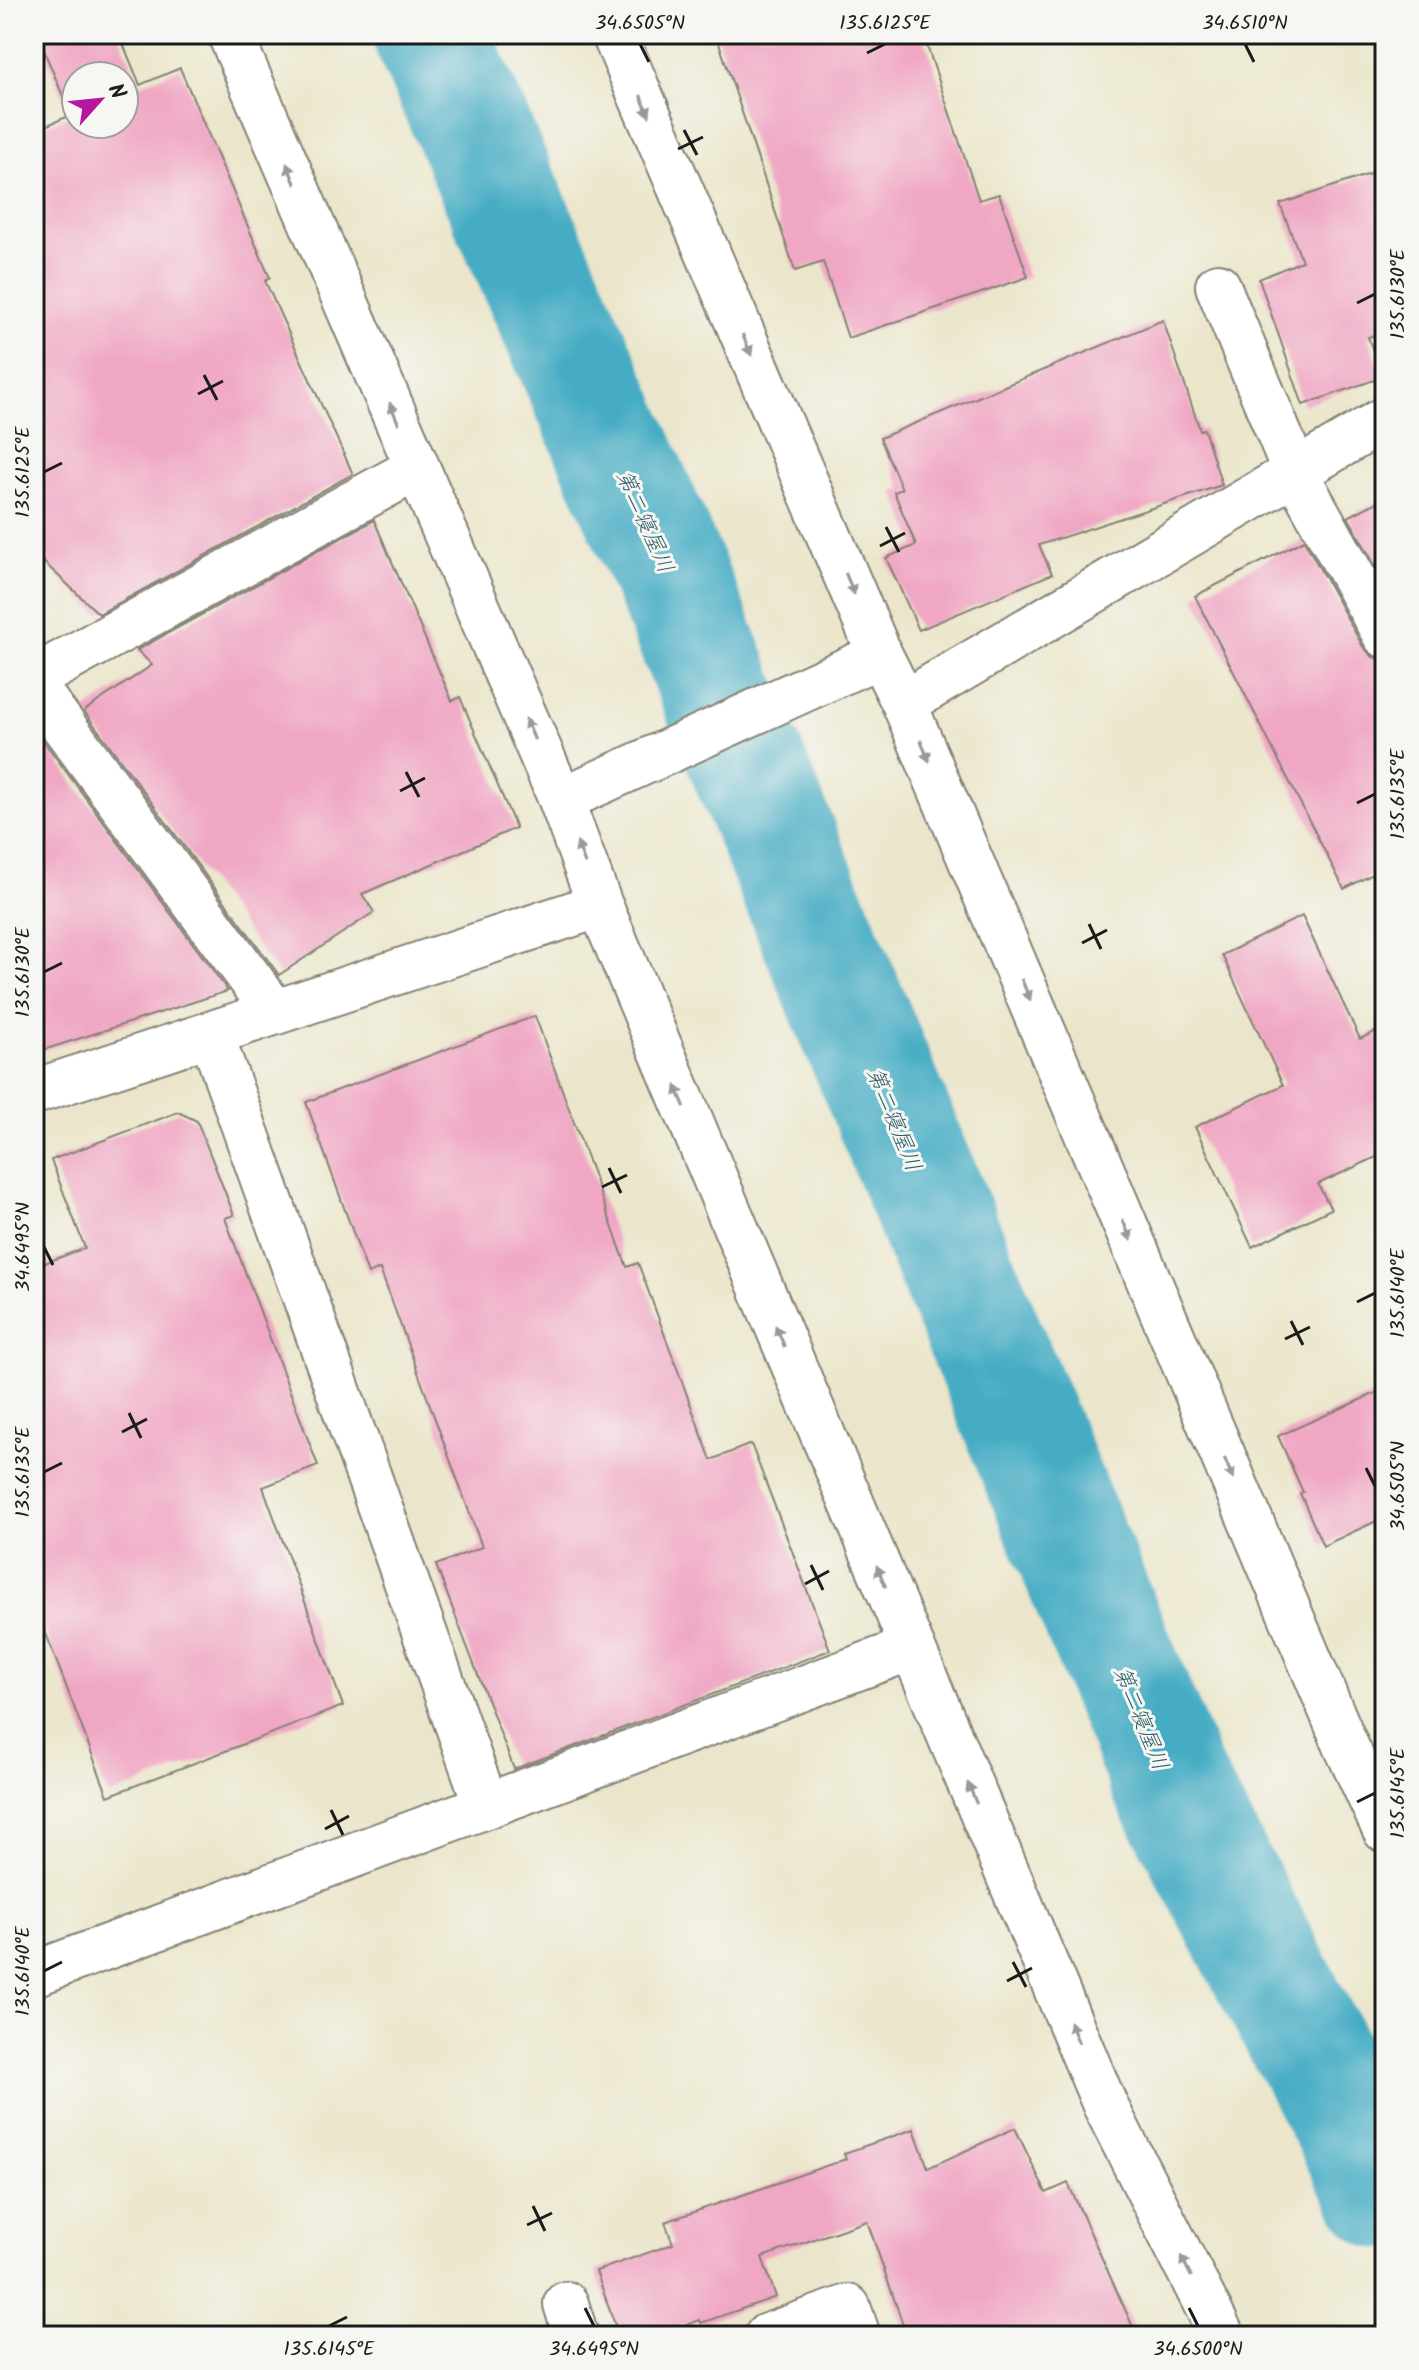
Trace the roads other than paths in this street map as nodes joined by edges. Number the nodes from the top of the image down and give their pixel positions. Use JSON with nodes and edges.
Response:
{"nodes":[{"id":1,"x":230,"y":34,"type":"edge"},
{"id":2,"x":614,"y":34,"type":"edge"},
{"id":3,"x":1218,"y":286,"type":"dead end"},
{"id":4,"x":1385,"y":419,"type":"edge"},
{"id":5,"x":417,"y":468,"type":"junction"},
{"id":6,"x":1295,"y":472,"type":"junction"},
{"id":7,"x":1385,"y":635,"type":"edge"},
{"id":8,"x":880,"y":655,"type":"junction"},
{"id":9,"x":34,"y":678,"type":"edge"},
{"id":10,"x":34,"y":686,"type":"edge"},
{"id":11,"x":904,"y":703,"type":"junction"},
{"id":12,"x":561,"y":800,"type":"junction"},
{"id":13,"x":600,"y":905,"type":"junction"},
{"id":14,"x":275,"y":1012,"type":"junction"},
{"id":15,"x":211,"y":1034,"type":"junction"},
{"id":16,"x":34,"y":1092,"type":"edge"},
{"id":17,"x":911,"y":1648,"type":"junction"},
{"id":18,"x":486,"y":1805,"type":"junction"},
{"id":19,"x":1385,"y":1830,"type":"edge"},
{"id":20,"x":37,"y":1963,"type":"edge"},
{"id":21,"x":767,"y":2336,"type":"edge"},
{"id":22,"x":858,"y":2336,"type":"edge"},
{"id":23,"x":1222,"y":2336,"type":"edge"}],
"edges":[{"from":5,"to":1,"type":"street","one_way":true},
{"from":2,"to":8,"type":"street","one_way":true},
{"from":3,"to":6,"type":"street"},
{"from":4,"to":6,"type":"street"},
{"from":5,"to":9,"type":"street"},
{"from":12,"to":5,"type":"street","one_way":true},
{"from":6,"to":7,"type":"street"},
{"from":6,"to":11,"type":"street"},
{"from":8,"to":11,"type":"street"},
{"from":8,"to":12,"type":"street"},
{"from":10,"to":14,"type":"street"},
{"from":11,"to":19,"type":"street","one_way":true},
{"from":13,"to":12,"type":"street","one_way":true},
{"from":13,"to":14,"type":"street"},
{"from":17,"to":13,"type":"street","one_way":true},
{"from":14,"to":15,"type":"street"},
{"from":15,"to":16,"type":"street"},
{"from":15,"to":18,"type":"street"},
{"from":17,"to":18,"type":"street"},
{"from":23,"to":17,"type":"street","one_way":true},
{"from":18,"to":20,"type":"street"},
{"from":21,"to":22,"type":"street"}]}
